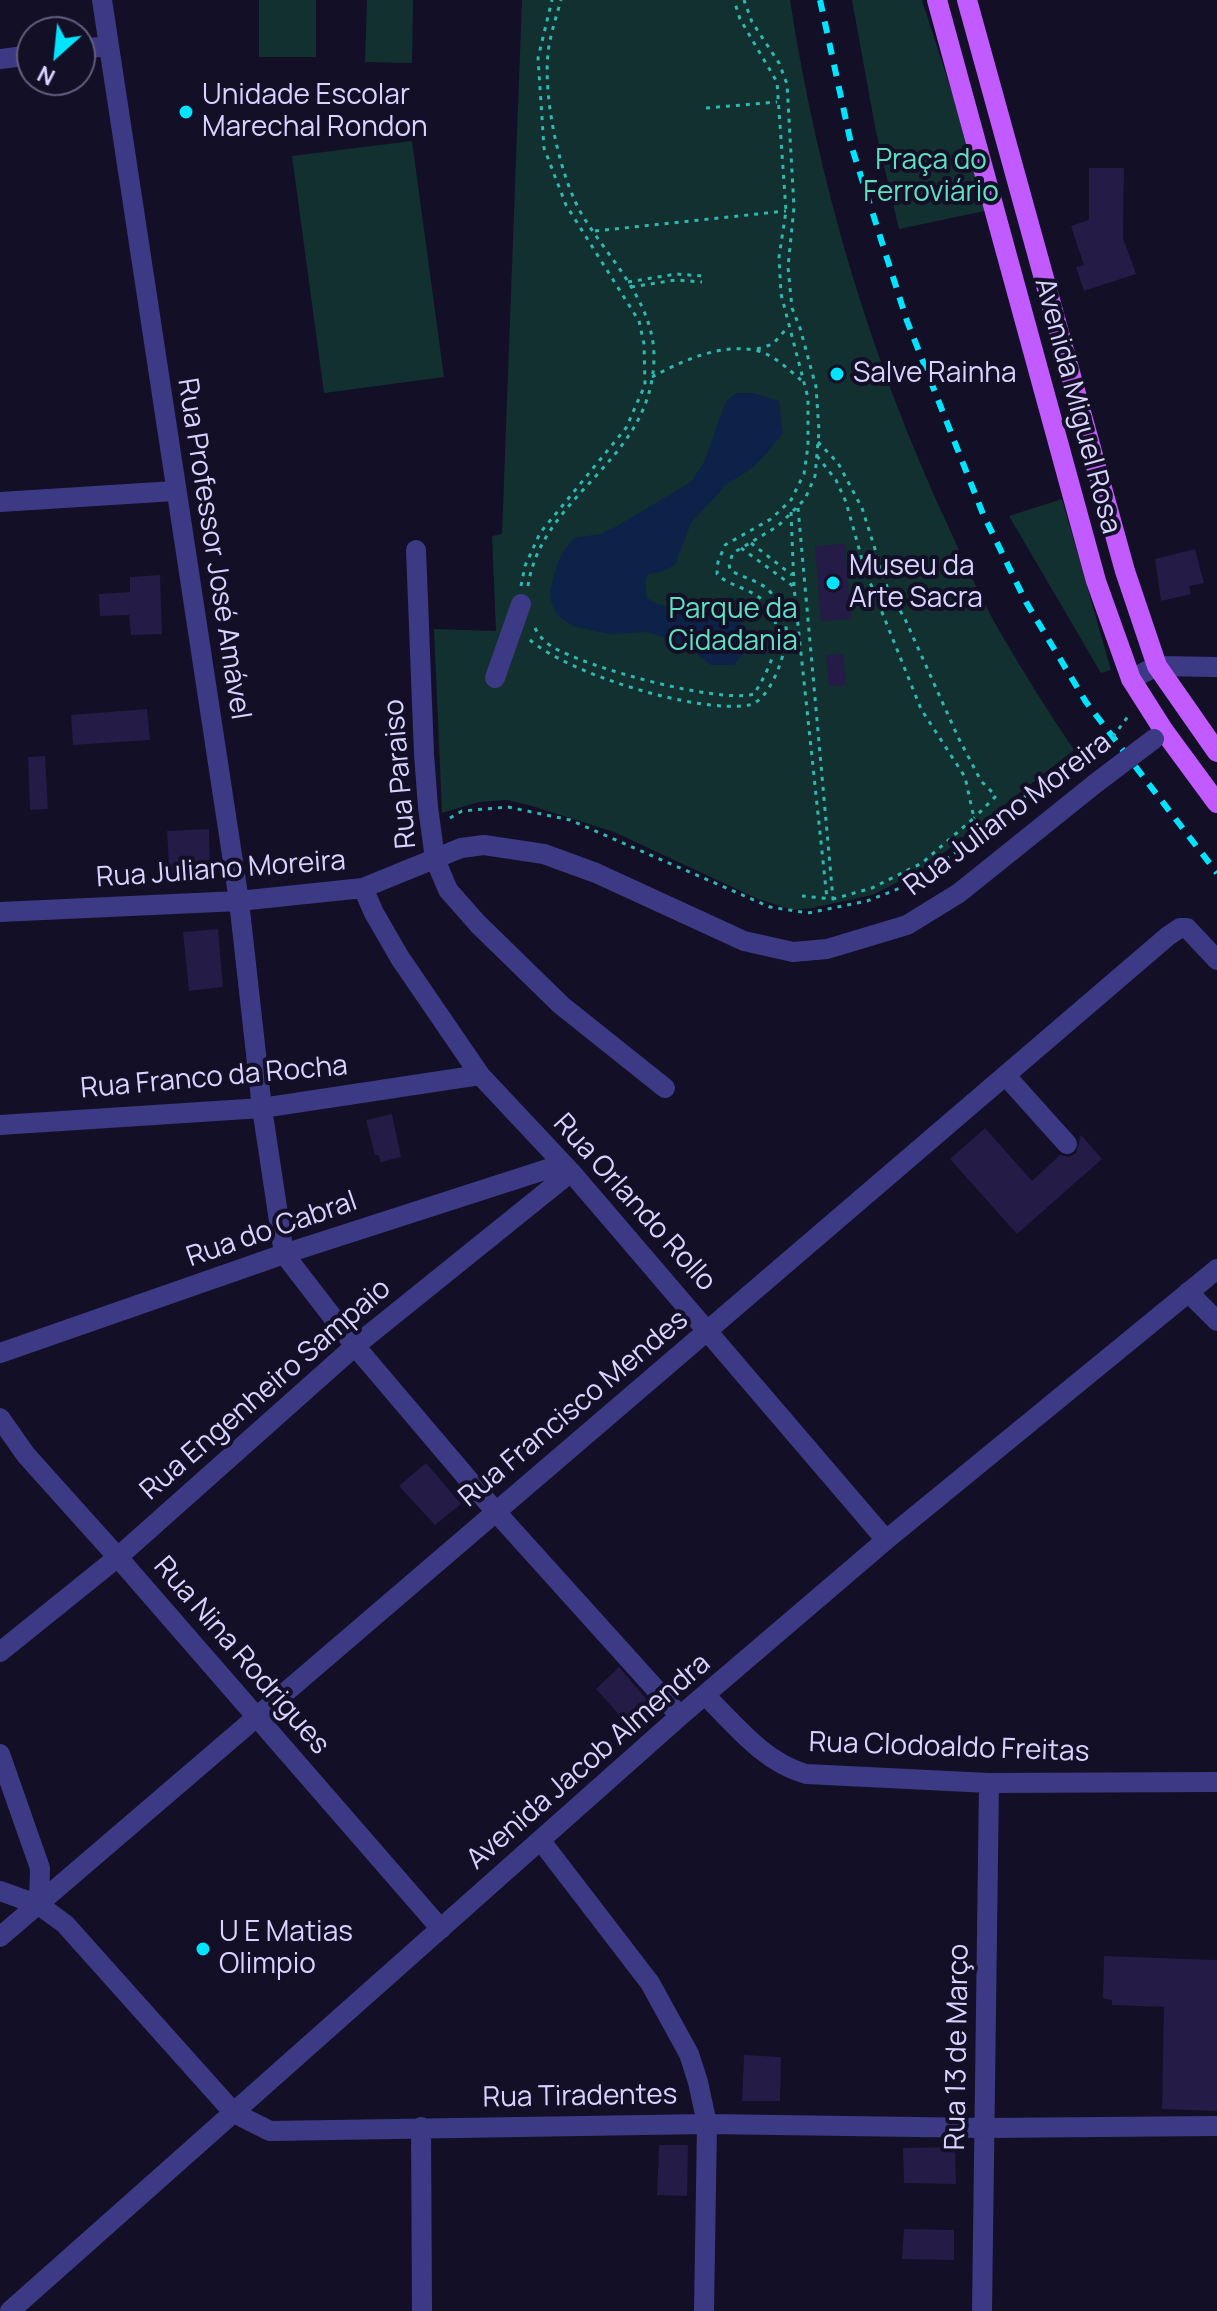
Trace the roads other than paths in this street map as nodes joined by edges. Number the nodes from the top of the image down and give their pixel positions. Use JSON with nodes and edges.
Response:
{"nodes":[{"id":1,"x":102,"y":0,"type":"edge"},
{"id":2,"x":937,"y":0,"type":"edge"},
{"id":3,"x":967,"y":0,"type":"edge"},
{"id":4,"x":109,"y":46,"type":"junction"},
{"id":5,"x":96,"y":47,"type":"edge"},
{"id":6,"x":1097,"y":467,"type":"junction"},
{"id":7,"x":1068,"y":476,"type":"junction"},
{"id":8,"x":175,"y":491,"type":"junction"},
{"id":9,"x":0,"y":502,"type":"edge"},
{"id":10,"x":416,"y":550,"type":"dead end"},
{"id":11,"x":1125,"y":571,"type":"junction"},
{"id":12,"x":1096,"y":581,"type":"junction"},
{"id":13,"x":526,"y":610,"type":"road end"},
{"id":14,"x":1157,"y":666,"type":"junction"},
{"id":15,"x":1217,"y":667,"type":"edge"},
{"id":16,"x":500,"y":677,"type":"dead end"},
{"id":17,"x":1131,"y":679,"type":"junction"},
{"id":18,"x":1159,"y":735,"type":"junction"},
{"id":19,"x":1217,"y":752,"type":"edge"},
{"id":20,"x":1217,"y":803,"type":"edge"},
{"id":21,"x":435,"y":859,"type":"junction"},
{"id":22,"x":363,"y":888,"type":"junction"},
{"id":23,"x":239,"y":901,"type":"junction"},
{"id":24,"x":0,"y":912,"type":"edge"},
{"id":25,"x":1217,"y":960,"type":"edge"},
{"id":26,"x":480,"y":1075,"type":"junction"},
{"id":27,"x":1006,"y":1076,"type":"junction"},
{"id":28,"x":665,"y":1088,"type":"dead end"},
{"id":29,"x":262,"y":1108,"type":"junction"},
{"id":30,"x":0,"y":1125,"type":"edge"},
{"id":31,"x":1067,"y":1144,"type":"dead end"},
{"id":32,"x":567,"y":1168,"type":"junction"},
{"id":33,"x":284,"y":1254,"type":"junction"},
{"id":34,"x":1217,"y":1269,"type":"edge"},
{"id":35,"x":1188,"y":1292,"type":"junction"},
{"id":36,"x":1217,"y":1321,"type":"edge"},
{"id":37,"x":709,"y":1330,"type":"junction"},
{"id":38,"x":355,"y":1346,"type":"junction"},
{"id":39,"x":0,"y":1353,"type":"edge"},
{"id":40,"x":0,"y":1418,"type":"edge"},
{"id":41,"x":496,"y":1512,"type":"junction"},
{"id":42,"x":886,"y":1540,"type":"junction"},
{"id":43,"x":118,"y":1557,"type":"junction"},
{"id":44,"x":0,"y":1652,"type":"edge"},
{"id":45,"x":706,"y":1696,"type":"junction"},
{"id":46,"x":256,"y":1716,"type":"junction"},
{"id":47,"x":680,"y":1716,"type":"junction"},
{"id":48,"x":0,"y":1754,"type":"edge"},
{"id":49,"x":1217,"y":1782,"type":"edge"},
{"id":50,"x":989,"y":1783,"type":"junction"},
{"id":51,"x":541,"y":1841,"type":"junction"},
{"id":52,"x":0,"y":1891,"type":"edge"},
{"id":53,"x":39,"y":1905,"type":"junction"},
{"id":54,"x":441,"y":1929,"type":"junction"},
{"id":55,"x":0,"y":1937,"type":"edge"},
{"id":56,"x":234,"y":2113,"type":"junction"},
{"id":57,"x":707,"y":2124,"type":"junction"},
{"id":58,"x":1217,"y":2126,"type":"edge"},
{"id":59,"x":421,"y":2127,"type":"junction"},
{"id":60,"x":985,"y":2128,"type":"junction"},
{"id":61,"x":10,"y":2311,"type":"edge"},
{"id":62,"x":422,"y":2311,"type":"edge"},
{"id":63,"x":704,"y":2311,"type":"edge"},
{"id":64,"x":982,"y":2311,"type":"edge"}],
"edges":[{"from":1,"to":4,"type":"street","name":"Rua Professor José Amável"},
{"from":2,"to":7,"type":"main road","name":"Avenida Miguel Rosa"},
{"from":3,"to":6,"type":"main road","name":"Avenida Miguel Rosa"},
{"from":4,"to":5,"type":"street"},
{"from":4,"to":8,"type":"street","name":"Rua Professor José Amável"},
{"from":6,"to":7,"type":"main road"},
{"from":6,"to":11,"type":"main road","name":"Avenida Miguel Rosa"},
{"from":7,"to":12,"type":"main road","name":"Avenida Miguel Rosa"},
{"from":8,"to":9,"type":"street"},
{"from":8,"to":23,"type":"street","name":"Rua Professor José Amável"},
{"from":10,"to":21,"type":"street","name":"Rua Paraiso"},
{"from":11,"to":12,"type":"main road"},
{"from":11,"to":14,"type":"main road","name":"Avenida Miguel Rosa"},
{"from":12,"to":17,"type":"main road","name":"Avenida Miguel Rosa"},
{"from":13,"to":16,"type":"street"},
{"from":14,"to":15,"type":"street"},
{"from":14,"to":17,"type":"street"},
{"from":14,"to":19,"type":"main road","name":"Avenida Miguel Rosa"},
{"from":17,"to":18,"type":"main road","name":"Avenida Miguel Rosa"},
{"from":18,"to":20,"type":"main road","name":"Avenida Miguel Rosa"},
{"from":18,"to":21,"type":"street","name":"Rua Juliano Moreira","bridge":true},
{"from":21,"to":22,"type":"street","name":"Rua Juliano Moreira"},
{"from":21,"to":28,"type":"street","name":"Rua Paraiso"},
{"from":22,"to":23,"type":"street","name":"Rua Juliano Moreira"},
{"from":22,"to":26,"type":"street","name":"Rua Orlando Rollo"},
{"from":23,"to":24,"type":"street","name":"Rua Juliano Moreira"},
{"from":23,"to":29,"type":"street","name":"Rua Professor José Amável"},
{"from":25,"to":27,"type":"street","name":"Rua Francisco Mendes"},
{"from":26,"to":29,"type":"street","name":"Rua Franco da Rocha"},
{"from":26,"to":32,"type":"street","name":"Rua Orlando Rollo"},
{"from":27,"to":31,"type":"street"},
{"from":27,"to":37,"type":"street","name":"Rua Francisco Mendes"},
{"from":29,"to":30,"type":"street","name":"Rua Franco da Rocha"},
{"from":29,"to":33,"type":"street","name":"Rua Professor José Amável"},
{"from":32,"to":33,"type":"street","name":"Rua do Cabral"},
{"from":32,"to":37,"type":"street","name":"Rua Orlando Rollo"},
{"from":32,"to":38,"type":"street","name":"Rua Engenheiro Sampaio"},
{"from":33,"to":38,"type":"street"},
{"from":33,"to":39,"type":"street","name":"Rua do Cabral"},
{"from":34,"to":35,"type":"street","name":"Avenida Jacob Almendra"},
{"from":35,"to":36,"type":"street"},
{"from":35,"to":42,"type":"street","name":"Avenida Jacob Almendra"},
{"from":37,"to":41,"type":"street","name":"Rua Francisco Mendes"},
{"from":37,"to":42,"type":"street","name":"Rua Orlando Rollo"},
{"from":38,"to":41,"type":"street"},
{"from":38,"to":43,"type":"street","name":"Rua Engenheiro Sampaio"},
{"from":40,"to":43,"type":"street","name":"Rua Nina Rodrigues"},
{"from":41,"to":46,"type":"street","name":"Rua Francisco Mendes"},
{"from":41,"to":47,"type":"street"},
{"from":42,"to":45,"type":"street","name":"Avenida Jacob Almendra"},
{"from":43,"to":44,"type":"street","name":"Rua Engenheiro Sampaio"},
{"from":43,"to":46,"type":"street","name":"Rua Nina Rodrigues"},
{"from":45,"to":47,"type":"street","name":"Avenida Jacob Almendra"},
{"from":45,"to":50,"type":"street","name":"Rua Clodoaldo Freitas"},
{"from":46,"to":53,"type":"street","name":"Rua Francisco Mendes"},
{"from":46,"to":54,"type":"street","name":"Rua Nina Rodrigues"},
{"from":47,"to":51,"type":"street","name":"Avenida Jacob Almendra"},
{"from":48,"to":53,"type":"street"},
{"from":49,"to":50,"type":"street","name":"Rua Clodoaldo Freitas"},
{"from":50,"to":60,"type":"street","name":"Rua 13 de Março"},
{"from":51,"to":54,"type":"street","name":"Avenida Jacob Almendra"},
{"from":51,"to":57,"type":"street"},
{"from":52,"to":53,"type":"street","name":"Rua Tiradentes"},
{"from":53,"to":55,"type":"street","name":"Rua Francisco Mendes"},
{"from":53,"to":56,"type":"street","name":"Rua Tiradentes"},
{"from":54,"to":56,"type":"street","name":"Avenida Jacob Almendra"},
{"from":56,"to":59,"type":"street","name":"Rua Tiradentes"},
{"from":56,"to":61,"type":"street","name":"Avenida Jacob Almendra"},
{"from":57,"to":59,"type":"street","name":"Rua Tiradentes"},
{"from":57,"to":60,"type":"street","name":"Rua Tiradentes"},
{"from":57,"to":63,"type":"street"},
{"from":58,"to":60,"type":"street","name":"Rua Tiradentes"},
{"from":59,"to":62,"type":"street"},
{"from":60,"to":64,"type":"street","name":"Rua 13 de Março"}]}
